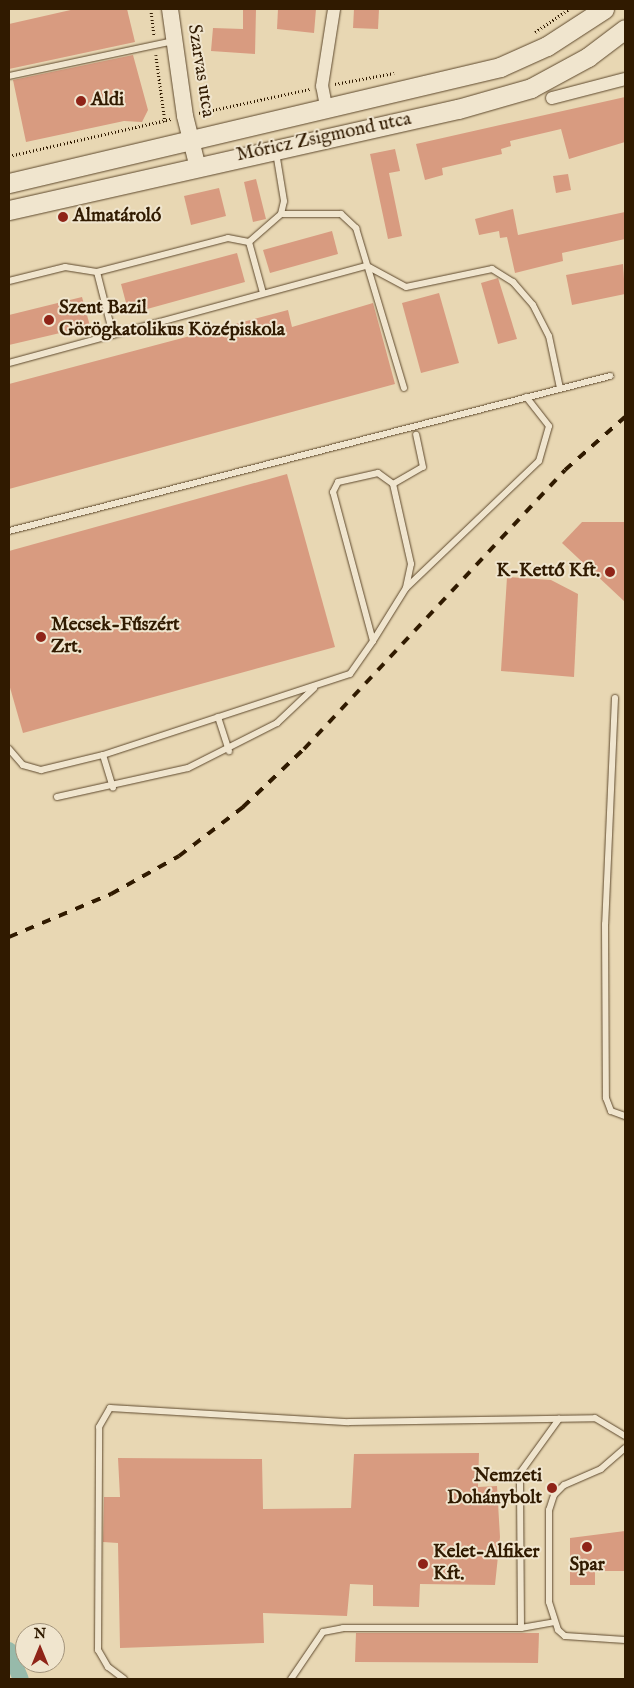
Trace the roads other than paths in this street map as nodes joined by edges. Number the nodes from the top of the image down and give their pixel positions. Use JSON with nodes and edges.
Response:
{"nodes":[{"id":1,"x":170,"y":9,"type":"edge"},
{"id":2,"x":334,"y":9,"type":"edge"},
{"id":3,"x":604,"y":9,"type":"edge"},
{"id":4,"x":625,"y":29,"type":"edge"},
{"id":5,"x":174,"y":41,"type":"junction"},
{"id":6,"x":9,"y":76,"type":"edge"},
{"id":7,"x":625,"y":79,"type":"edge"},
{"id":8,"x":552,"y":98,"type":"dead end"},
{"id":9,"x":326,"y":106,"type":"junction"},
{"id":10,"x":192,"y":140,"type":"junction"},
{"id":11,"x":276,"y":148,"type":"junction"},
{"id":12,"x":198,"y":168,"type":"junction"},
{"id":13,"x":9,"y":183,"type":"edge"},
{"id":14,"x":9,"y":210,"type":"edge"},
{"id":15,"x":281,"y":214,"type":"junction"},
{"id":16,"x":249,"y":242,"type":"junction"},
{"id":17,"x":367,"y":266,"type":"junction"},
{"id":18,"x":97,"y":272,"type":"junction"},
{"id":19,"x":9,"y":281,"type":"edge"},
{"id":20,"x":263,"y":293,"type":"junction"},
{"id":21,"x":113,"y":335,"type":"junction"},
{"id":22,"x":9,"y":363,"type":"edge"},
{"id":23,"x":610,"y":376,"type":"dead end"},
{"id":24,"x":404,"y":388,"type":"dead end"},
{"id":25,"x":560,"y":388,"type":"junction"},
{"id":26,"x":526,"y":397,"type":"junction"},
{"id":27,"x":416,"y":435,"type":"dead end"},
{"id":28,"x":393,"y":484,"type":"junction"},
{"id":29,"x":9,"y":531,"type":"edge"},
{"id":30,"x":406,"y":588,"type":"junction"},
{"id":31,"x":373,"y":641,"type":"junction"},
{"id":32,"x":316,"y":685,"type":"junction"},
{"id":33,"x":615,"y":698,"type":"dead end"},
{"id":34,"x":218,"y":718,"type":"junction"},
{"id":35,"x":9,"y":749,"type":"edge"},
{"id":36,"x":229,"y":751,"type":"junction"},
{"id":37,"x":103,"y":755,"type":"junction"},
{"id":38,"x":113,"y":787,"type":"junction"},
{"id":39,"x":57,"y":797,"type":"dead end"},
{"id":40,"x":625,"y":1116,"type":"edge"},
{"id":41,"x":559,"y":1419,"type":"junction"},
{"id":42,"x":625,"y":1436,"type":"edge"},
{"id":43,"x":625,"y":1448,"type":"edge"},
{"id":44,"x":554,"y":1622,"type":"junction"},
{"id":45,"x":521,"y":1628,"type":"junction"},
{"id":46,"x":625,"y":1639,"type":"edge"},
{"id":47,"x":124,"y":1679,"type":"edge"},
{"id":48,"x":291,"y":1679,"type":"edge"}],
"edges":[{"from":1,"to":5,"type":"street","name":"Szarvas utca"},
{"from":2,"to":9,"type":"street"},
{"from":3,"to":9,"type":"main road","name":"Móricz Zsigmond utca"},
{"from":4,"to":11,"type":"main road","name":"Móricz Zsigmond utca"},
{"from":5,"to":6,"type":"lane"},
{"from":5,"to":10,"type":"street","name":"Szarvas utca"},
{"from":7,"to":8,"type":"street"},
{"from":9,"to":10,"type":"main road","name":"Móricz Zsigmond utca"},
{"from":10,"to":12,"type":"street","name":"Szarvas utca"},
{"from":10,"to":13,"type":"main road","name":"Móricz Zsigmond utca"},
{"from":11,"to":12,"type":"main road","name":"Móricz Zsigmond utca"},
{"from":11,"to":15,"type":"lane"},
{"from":12,"to":14,"type":"main road","name":"Móricz Zsigmond utca"},
{"from":15,"to":16,"type":"lane"},
{"from":15,"to":17,"type":"lane"},
{"from":16,"to":18,"type":"lane"},
{"from":16,"to":20,"type":"lane"},
{"from":17,"to":20,"type":"lane"},
{"from":17,"to":24,"type":"lane"},
{"from":17,"to":25,"type":"lane"},
{"from":18,"to":19,"type":"lane"},
{"from":18,"to":21,"type":"lane"},
{"from":20,"to":21,"type":"lane"},
{"from":21,"to":22,"type":"lane"},
{"from":23,"to":25,"type":"lane"},
{"from":25,"to":26,"type":"lane"},
{"from":26,"to":29,"type":"lane"},
{"from":26,"to":30,"type":"lane"},
{"from":27,"to":28,"type":"lane"},
{"from":28,"to":30,"type":"lane"},
{"from":28,"to":31,"type":"lane"},
{"from":30,"to":31,"type":"lane"},
{"from":31,"to":32,"type":"lane"},
{"from":32,"to":34,"type":"lane"},
{"from":32,"to":36,"type":"lane"},
{"from":33,"to":40,"type":"lane"},
{"from":34,"to":36,"type":"lane"},
{"from":34,"to":37,"type":"lane"},
{"from":35,"to":37,"type":"lane"},
{"from":36,"to":38,"type":"lane"},
{"from":37,"to":38,"type":"lane"},
{"from":38,"to":39,"type":"lane"},
{"from":41,"to":42,"type":"lane"},
{"from":41,"to":45,"type":"lane"},
{"from":41,"to":47,"type":"lane"},
{"from":43,"to":44,"type":"lane"},
{"from":44,"to":45,"type":"lane"},
{"from":44,"to":46,"type":"lane"},
{"from":45,"to":48,"type":"lane"}]}
